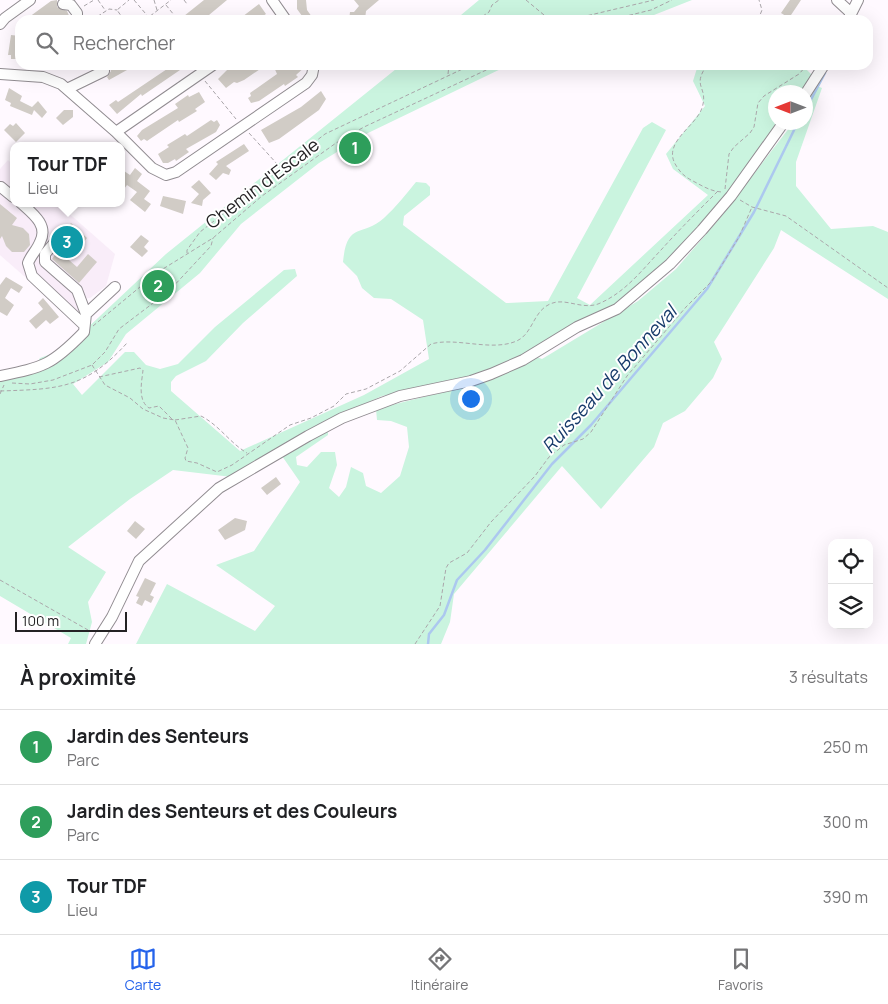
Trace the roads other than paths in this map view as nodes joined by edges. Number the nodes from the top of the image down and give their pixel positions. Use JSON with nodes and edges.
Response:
{"nodes":[{"id":1,"x":30,"y":0,"type":"edge"},
{"id":2,"x":272,"y":0,"type":"edge"},
{"id":3,"x":837,"y":0,"type":"edge"},
{"id":4,"x":858,"y":0,"type":"edge"},
{"id":5,"x":280,"y":15,"type":"edge"},
{"id":6,"x":848,"y":15,"type":"edge"},
{"id":7,"x":850,"y":15,"type":"edge"},
{"id":8,"x":0,"y":24,"type":"edge"},
{"id":9,"x":104,"y":70,"type":"dead end"},
{"id":10,"x":205,"y":70,"type":"edge"},
{"id":11,"x":313,"y":70,"type":"edge"},
{"id":12,"x":821,"y":70,"type":"edge"},
{"id":13,"x":0,"y":74,"type":"edge"},
{"id":14,"x":811,"y":85,"type":"edge"},
{"id":15,"x":67,"y":89,"type":"junction"},
{"id":16,"x":778,"y":130,"type":"edge"},
{"id":17,"x":116,"y":132,"type":"junction"},
{"id":18,"x":1,"y":187,"type":"dead end"},
{"id":19,"x":10,"y":194,"type":"edge"},
{"id":20,"x":25,"y":207,"type":"edge"},
{"id":21,"x":60,"y":236,"type":"dead end"},
{"id":22,"x":116,"y":287,"type":"dead end"},
{"id":23,"x":84,"y":323,"type":"junction"},
{"id":24,"x":0,"y":376,"type":"edge"},
{"id":25,"x":96,"y":644,"type":"edge"}],
"edges":[{"from":1,"to":8,"type":"street"},
{"from":2,"to":5,"type":"street"},
{"from":3,"to":6,"type":"street"},
{"from":4,"to":7,"type":"street"},
{"from":9,"to":15,"type":"street"},
{"from":10,"to":17,"type":"street"},
{"from":11,"to":17,"type":"street"},
{"from":12,"to":14,"type":"street"},
{"from":13,"to":15,"type":"street"},
{"from":15,"to":17,"type":"street"},
{"from":16,"to":25,"type":"street"},
{"from":18,"to":19,"type":"street"},
{"from":20,"to":23,"type":"street"},
{"from":21,"to":23,"type":"street"},
{"from":22,"to":23,"type":"street"},
{"from":23,"to":24,"type":"street"}]}
